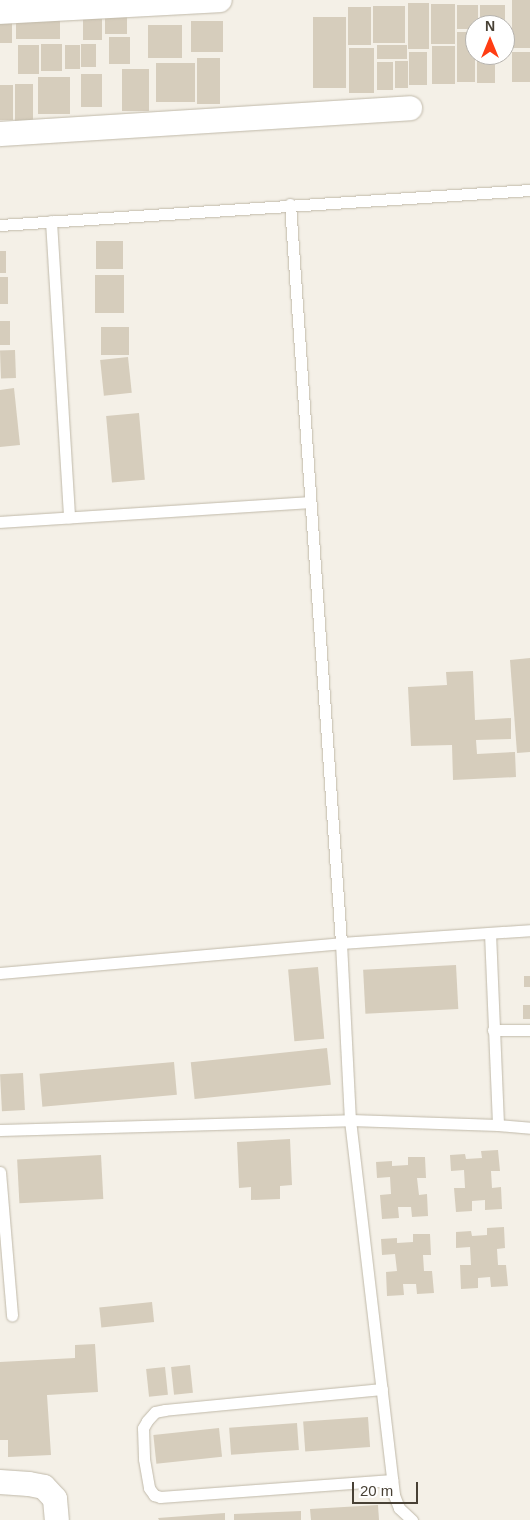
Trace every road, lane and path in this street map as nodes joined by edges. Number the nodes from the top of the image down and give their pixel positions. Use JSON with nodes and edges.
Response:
{"nodes":[{"id":1,"x":220,"y":0,"type":"edge"},
{"id":2,"x":151,"y":1,"type":"edge"},
{"id":3,"x":0,"y":12,"type":"edge"},
{"id":4,"x":410,"y":108,"type":"dead end"},
{"id":5,"x":0,"y":134,"type":"edge"},
{"id":6,"x":530,"y":190,"type":"edge"},
{"id":7,"x":290,"y":204,"type":"junction"},
{"id":8,"x":50,"y":221,"type":"junction"},
{"id":9,"x":0,"y":225,"type":"edge"},
{"id":10,"x":309,"y":502,"type":"junction"},
{"id":11,"x":69,"y":517,"type":"junction"},
{"id":12,"x":0,"y":522,"type":"edge"},
{"id":13,"x":530,"y":930,"type":"edge"},
{"id":14,"x":490,"y":933,"type":"junction"},
{"id":15,"x":341,"y":943,"type":"junction"},
{"id":16,"x":0,"y":973,"type":"edge"},
{"id":17,"x":493,"y":1030,"type":"junction"},
{"id":18,"x":530,"y":1030,"type":"edge"},
{"id":19,"x":350,"y":1120,"type":"junction"},
{"id":20,"x":498,"y":1125,"type":"junction"},
{"id":21,"x":530,"y":1128,"type":"edge"},
{"id":22,"x":0,"y":1130,"type":"edge"},
{"id":23,"x":0,"y":1172,"type":"edge"},
{"id":24,"x":1,"y":1194,"type":"edge"},
{"id":25,"x":12,"y":1315,"type":"dead end"},
{"id":26,"x":382,"y":1389,"type":"junction"},
{"id":27,"x":392,"y":1480,"type":"junction"},
{"id":28,"x":0,"y":1482,"type":"edge"},
{"id":29,"x":57,"y":1520,"type":"edge"},
{"id":30,"x":412,"y":1520,"type":"edge"}],
"edges":[{"from":1,"to":2,"type":"street"},
{"from":2,"to":3,"type":"street"},
{"from":4,"to":5,"type":"street"},
{"from":6,"to":7,"type":"lane"},
{"from":7,"to":8,"type":"lane"},
{"from":7,"to":10,"type":"lane"},
{"from":8,"to":9,"type":"lane"},
{"from":8,"to":11,"type":"lane"},
{"from":10,"to":11,"type":"lane"},
{"from":10,"to":15,"type":"lane"},
{"from":11,"to":12,"type":"lane"},
{"from":13,"to":14,"type":"lane"},
{"from":14,"to":15,"type":"lane"},
{"from":14,"to":17,"type":"lane"},
{"from":15,"to":16,"type":"lane"},
{"from":15,"to":19,"type":"lane"},
{"from":17,"to":18,"type":"lane"},
{"from":17,"to":20,"type":"lane"},
{"from":19,"to":20,"type":"lane"},
{"from":19,"to":22,"type":"lane"},
{"from":19,"to":26,"type":"lane"},
{"from":20,"to":21,"type":"lane"},
{"from":23,"to":24,"type":"lane"},
{"from":24,"to":25,"type":"lane"},
{"from":26,"to":27,"type":"lane"},
{"from":26,"to":27,"type":"lane"},
{"from":27,"to":30,"type":"lane"},
{"from":28,"to":29,"type":"street"}]}
